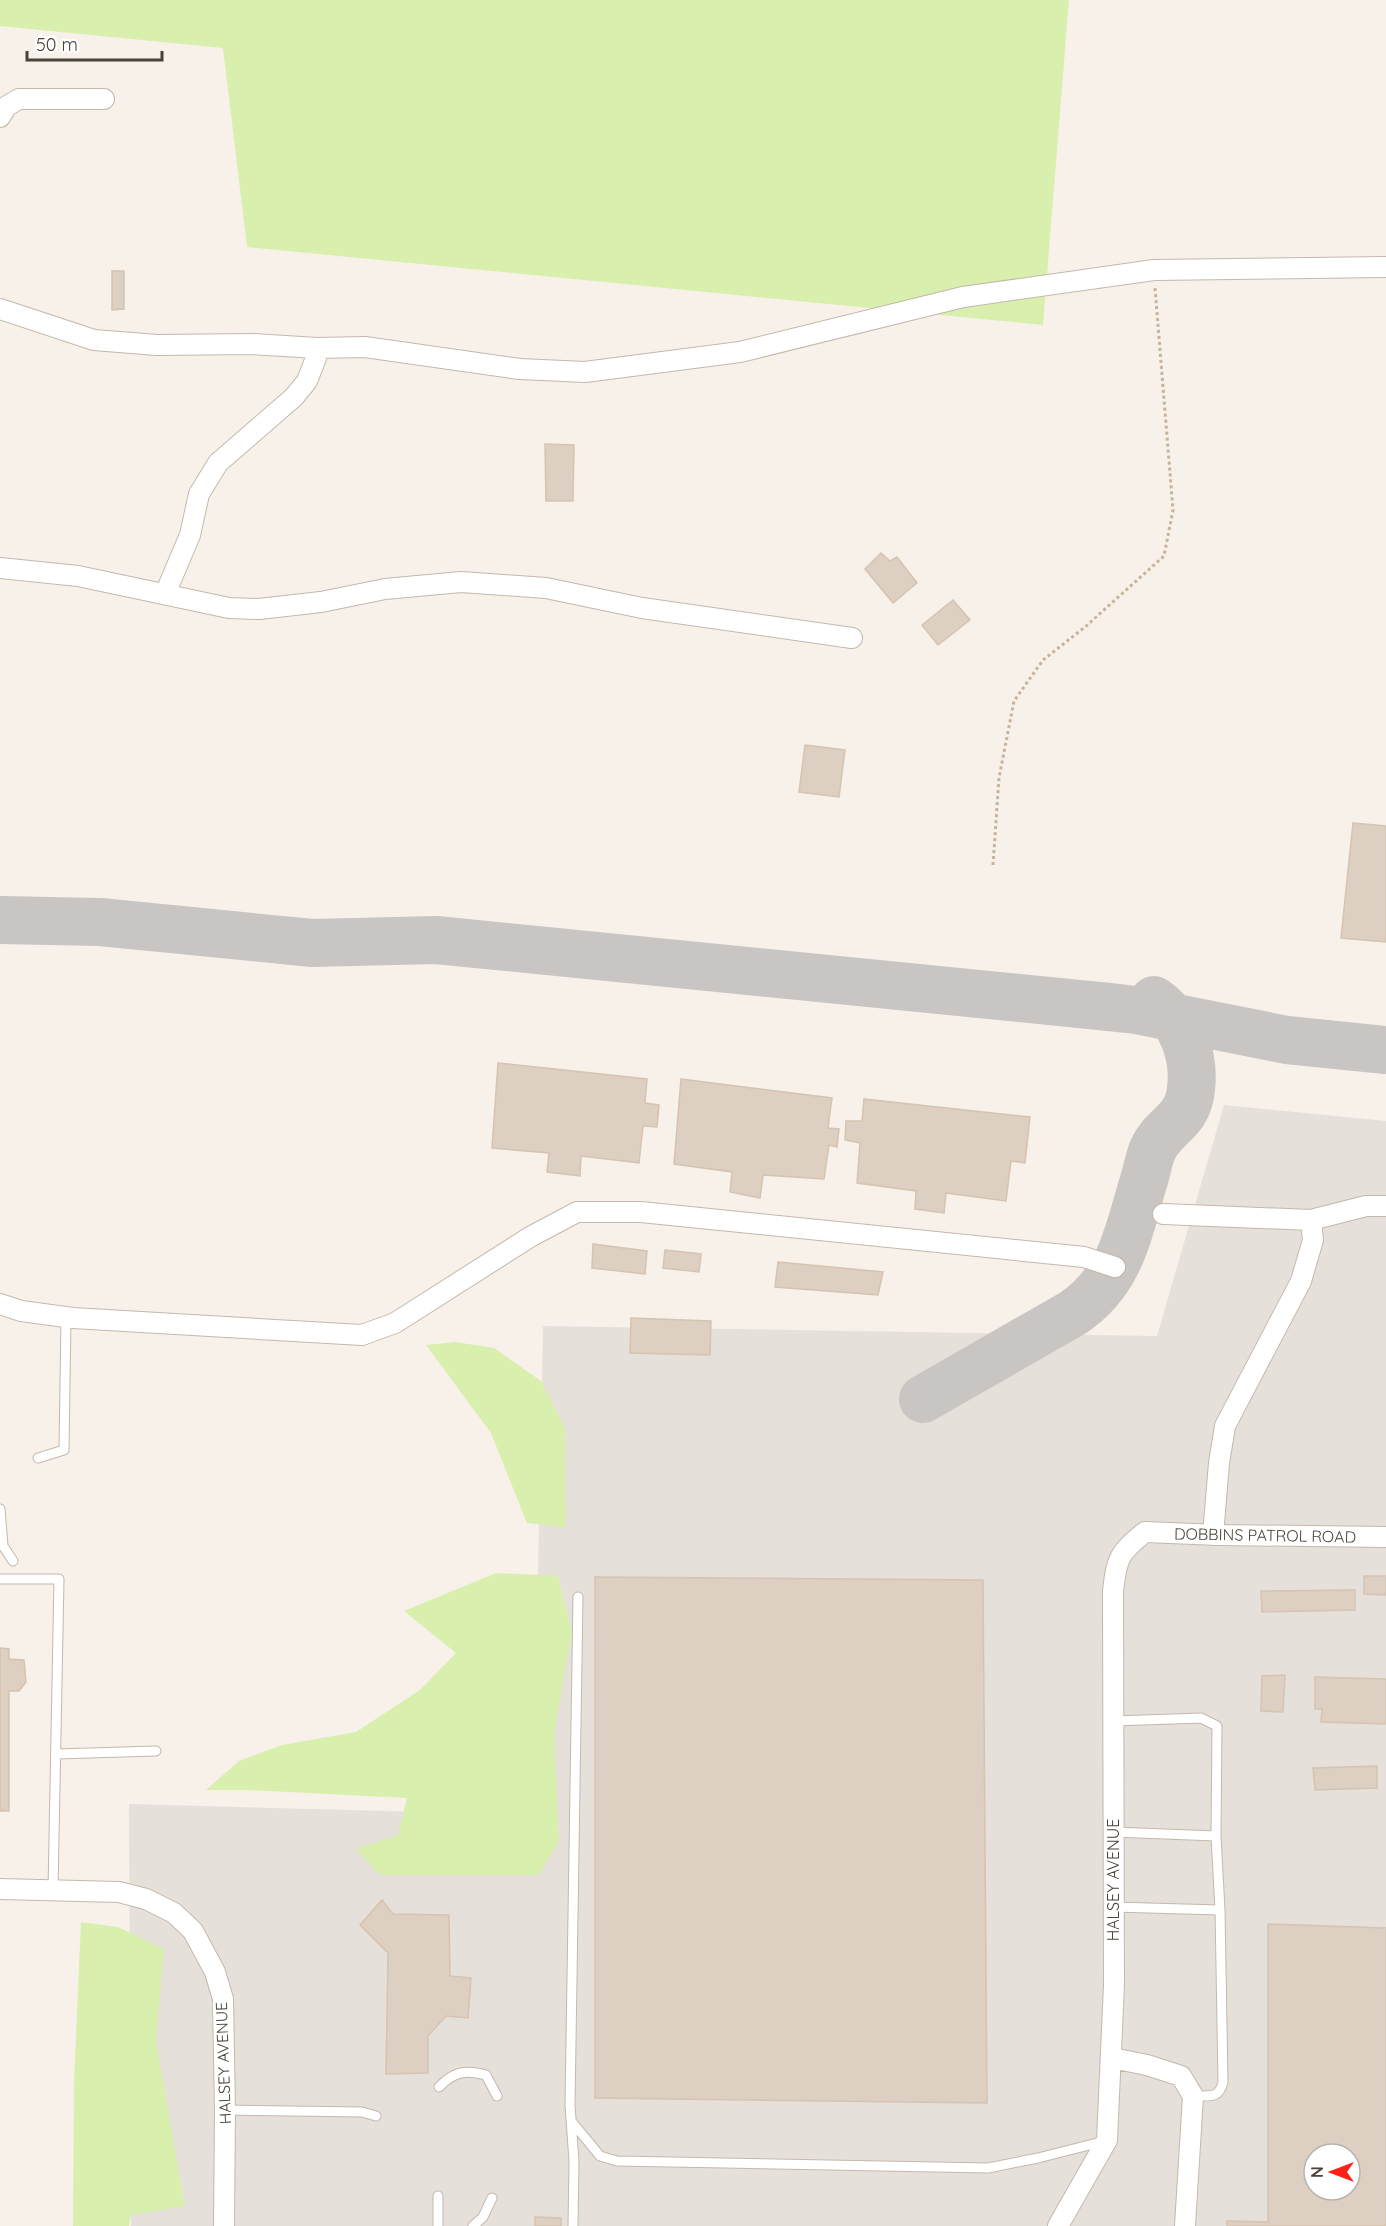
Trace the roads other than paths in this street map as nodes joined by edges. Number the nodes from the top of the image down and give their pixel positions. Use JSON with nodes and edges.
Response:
{"nodes":[{"id":1,"x":104,"y":99,"type":"dead end"},
{"id":2,"x":0,"y":117,"type":"edge"},
{"id":3,"x":1386,"y":267,"type":"edge"},
{"id":4,"x":0,"y":309,"type":"edge"},
{"id":5,"x":317,"y":348,"type":"junction"},
{"id":6,"x":0,"y":568,"type":"edge"},
{"id":7,"x":165,"y":594,"type":"junction"},
{"id":8,"x":852,"y":638,"type":"dead end"},
{"id":9,"x":1386,"y":1206,"type":"edge"},
{"id":10,"x":1163,"y":1214,"type":"dead end"},
{"id":11,"x":1311,"y":1220,"type":"junction"},
{"id":12,"x":1115,"y":1267,"type":"dead end"},
{"id":13,"x":0,"y":1304,"type":"edge"},
{"id":14,"x":66,"y":1317,"type":"junction"},
{"id":15,"x":38,"y":1458,"type":"dead end"},
{"id":16,"x":0,"y":1509,"type":"edge"},
{"id":17,"x":1145,"y":1532,"type":"joint"},
{"id":18,"x":1213,"y":1535,"type":"junction"},
{"id":19,"x":1386,"y":1537,"type":"edge"},
{"id":20,"x":13,"y":1561,"type":"dead end"},
{"id":21,"x":0,"y":1579,"type":"edge"},
{"id":22,"x":578,"y":1597,"type":"dead end"},
{"id":23,"x":1114,"y":1721,"type":"junction"},
{"id":24,"x":156,"y":1751,"type":"dead end"},
{"id":25,"x":56,"y":1754,"type":"junction"},
{"id":26,"x":1113,"y":1832,"type":"junction"},
{"id":27,"x":1216,"y":1836,"type":"junction"},
{"id":28,"x":0,"y":1889,"type":"edge"},
{"id":29,"x":53,"y":1890,"type":"junction"},
{"id":30,"x":1113,"y":1907,"type":"junction"},
{"id":31,"x":1220,"y":1910,"type":"junction"},
{"id":32,"x":1112,"y":2058,"type":"junction"},
{"id":33,"x":439,"y":2087,"type":"dead end"},
{"id":34,"x":497,"y":2096,"type":"dead end"},
{"id":35,"x":1193,"y":2096,"type":"junction"},
{"id":36,"x":225,"y":2110,"type":"junction"},
{"id":37,"x":376,"y":2116,"type":"dead end"},
{"id":38,"x":572,"y":2122,"type":"junction"},
{"id":39,"x":1107,"y":2140,"type":"junction"},
{"id":40,"x":438,"y":2196,"type":"dead end"},
{"id":41,"x":492,"y":2198,"type":"dead end"},
{"id":42,"x":224,"y":2226,"type":"edge"},
{"id":43,"x":438,"y":2226,"type":"edge"},
{"id":44,"x":473,"y":2226,"type":"edge"},
{"id":45,"x":573,"y":2226,"type":"edge"},
{"id":46,"x":1058,"y":2226,"type":"edge"},
{"id":47,"x":1185,"y":2226,"type":"edge"}],
"edges":[{"from":1,"to":2,"type":"street"},
{"from":3,"to":5,"type":"street"},
{"from":4,"to":5,"type":"street"},
{"from":5,"to":7,"type":"street"},
{"from":6,"to":7,"type":"street"},
{"from":7,"to":8,"type":"street"},
{"from":9,"to":11,"type":"street"},
{"from":10,"to":11,"type":"street"},
{"from":11,"to":18,"type":"street"},
{"from":12,"to":14,"type":"street"},
{"from":13,"to":14,"type":"street"},
{"from":14,"to":15,"type":"lane"},
{"from":16,"to":20,"type":"lane"},
{"from":17,"to":18,"type":"street","name":"DOBBINS PATROL ROAD"},
{"from":17,"to":23,"type":"street","name":"HALSEY AVENUE"},
{"from":18,"to":19,"type":"street","name":"DOBBINS PATROL ROAD"},
{"from":21,"to":25,"type":"lane"},
{"from":22,"to":38,"type":"lane"},
{"from":23,"to":26,"type":"street","name":"HALSEY AVENUE"},
{"from":23,"to":27,"type":"lane"},
{"from":24,"to":25,"type":"lane"},
{"from":25,"to":29,"type":"lane"},
{"from":26,"to":27,"type":"lane"},
{"from":26,"to":30,"type":"street","name":"HALSEY AVENUE"},
{"from":27,"to":31,"type":"lane"},
{"from":28,"to":29,"type":"street","name":"HALSEY AVENUE"},
{"from":29,"to":36,"type":"street","name":"HALSEY AVENUE"},
{"from":30,"to":31,"type":"lane"},
{"from":30,"to":32,"type":"street","name":"HALSEY AVENUE"},
{"from":31,"to":35,"type":"lane"},
{"from":32,"to":35,"type":"street"},
{"from":32,"to":39,"type":"street","name":"HALSEY AVENUE"},
{"from":33,"to":34,"type":"lane"},
{"from":35,"to":47,"type":"street"},
{"from":36,"to":37,"type":"lane"},
{"from":36,"to":42,"type":"street","name":"HALSEY AVENUE"},
{"from":38,"to":39,"type":"lane"},
{"from":38,"to":45,"type":"lane"},
{"from":39,"to":46,"type":"street","name":"HALSEY AVENUE"},
{"from":40,"to":43,"type":"lane"},
{"from":41,"to":44,"type":"lane"}]}
